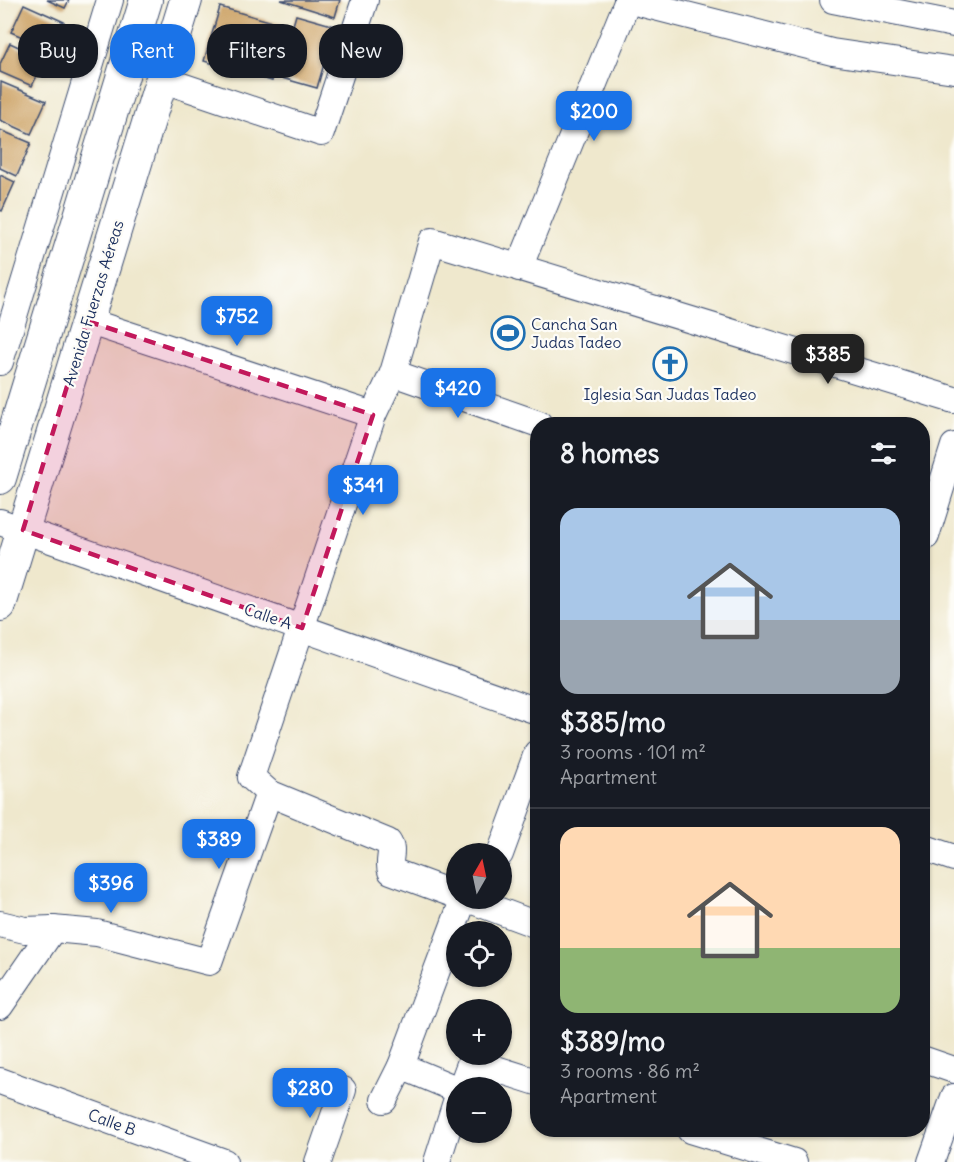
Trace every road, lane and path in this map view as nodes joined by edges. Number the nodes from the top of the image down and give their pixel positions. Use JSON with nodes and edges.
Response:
{"nodes":[{"id":1,"x":110,"y":0,"type":"edge"},
{"id":2,"x":146,"y":0,"type":"edge"},
{"id":3,"x":186,"y":0,"type":"edge"},
{"id":4,"x":365,"y":0,"type":"edge"},
{"id":5,"x":628,"y":0,"type":"edge"},
{"id":6,"x":833,"y":0,"type":"edge"},
{"id":7,"x":954,"y":24,"type":"edge"},
{"id":8,"x":954,"y":70,"type":"edge"},
{"id":9,"x":161,"y":79,"type":"junction"},
{"id":10,"x":519,"y":268,"type":"junction"},
{"id":11,"x":87,"y":321,"type":"junction"},
{"id":12,"x":0,"y":362,"type":"edge"},
{"id":13,"x":393,"y":373,"type":"junction"},
{"id":14,"x":954,"y":400,"type":"edge"},
{"id":15,"x":373,"y":415,"type":"junction"},
{"id":16,"x":530,"y":421,"type":"edge"},
{"id":17,"x":954,"y":446,"type":"edge"},
{"id":18,"x":0,"y":478,"type":"edge"},
{"id":19,"x":930,"y":523,"type":"edge"},
{"id":20,"x":11,"y":526,"type":"edge"},
{"id":21,"x":0,"y":605,"type":"edge"},
{"id":22,"x":302,"y":628,"type":"junction"},
{"id":23,"x":530,"y":709,"type":"edge"},
{"id":24,"x":530,"y":772,"type":"edge"},
{"id":25,"x":269,"y":793,"type":"junction"},
{"id":26,"x":504,"y":843,"type":"edge"},
{"id":27,"x":930,"y":850,"type":"edge"},
{"id":28,"x":954,"y":858,"type":"edge"},
{"id":29,"x":446,"y":891,"type":"edge"},
{"id":30,"x":469,"y":909,"type":"edge"},
{"id":31,"x":496,"y":909,"type":"edge"},
{"id":32,"x":530,"y":922,"type":"edge"},
{"id":33,"x":0,"y":924,"type":"edge"},
{"id":34,"x":53,"y":929,"type":"junction"},
{"id":35,"x":0,"y":1006,"type":"edge"},
{"id":36,"x":930,"y":1062,"type":"edge"},
{"id":37,"x":401,"y":1066,"type":"junction"},
{"id":38,"x":954,"y":1070,"type":"edge"},
{"id":39,"x":465,"y":1077,"type":"edge"},
{"id":40,"x":530,"y":1080,"type":"edge"},
{"id":41,"x":446,"y":1085,"type":"edge"},
{"id":42,"x":2,"y":1088,"type":"edge"},
{"id":43,"x":343,"y":1090,"type":"dead end"},
{"id":44,"x":954,"y":1098,"type":"edge"},
{"id":45,"x":384,"y":1100,"type":"dead end"},
{"id":46,"x":446,"y":1134,"type":"edge"},
{"id":47,"x":713,"y":1137,"type":"edge"},
{"id":48,"x":224,"y":1162,"type":"edge"},
{"id":49,"x":318,"y":1162,"type":"edge"},
{"id":50,"x":437,"y":1162,"type":"edge"},
{"id":51,"x":794,"y":1162,"type":"edge"},
{"id":52,"x":931,"y":1162,"type":"edge"}],
"edges":[{"from":1,"to":12,"type":"street"},
{"from":2,"to":18,"type":"street"},
{"from":3,"to":9,"type":"street","name":"Avenida Fuerzas Aéreas"},
{"from":4,"to":9,"type":"street"},
{"from":5,"to":8,"type":"street"},
{"from":5,"to":10,"type":"street"},
{"from":6,"to":7,"type":"street"},
{"from":9,"to":11,"type":"street","name":"Avenida Fuerzas Aéreas"},
{"from":10,"to":13,"type":"street"},
{"from":10,"to":14,"type":"street"},
{"from":11,"to":15,"type":"street"},
{"from":11,"to":20,"type":"street","name":"Avenida Fuerzas Aéreas"},
{"from":13,"to":15,"type":"street"},
{"from":13,"to":16,"type":"street"},
{"from":15,"to":22,"type":"street"},
{"from":17,"to":19,"type":"street"},
{"from":20,"to":21,"type":"street","name":"Avenida Fuerzas Aéreas"},
{"from":20,"to":22,"type":"street","name":"Calle A"},
{"from":22,"to":23,"type":"street","name":"Calle A"},
{"from":22,"to":25,"type":"street"},
{"from":24,"to":26,"type":"street"},
{"from":25,"to":29,"type":"street"},
{"from":25,"to":34,"type":"street"},
{"from":27,"to":28,"type":"street"},
{"from":30,"to":37,"type":"street"},
{"from":31,"to":32,"type":"street"},
{"from":33,"to":34,"type":"street"},
{"from":34,"to":35,"type":"street"},
{"from":36,"to":38,"type":"street"},
{"from":37,"to":41,"type":"street"},
{"from":37,"to":45,"type":"street"},
{"from":39,"to":40,"type":"street"},
{"from":42,"to":48,"type":"street","name":"Calle B"},
{"from":43,"to":49,"type":"street"},
{"from":44,"to":52,"type":"street"},
{"from":46,"to":50,"type":"street"},
{"from":47,"to":51,"type":"street"}]}
